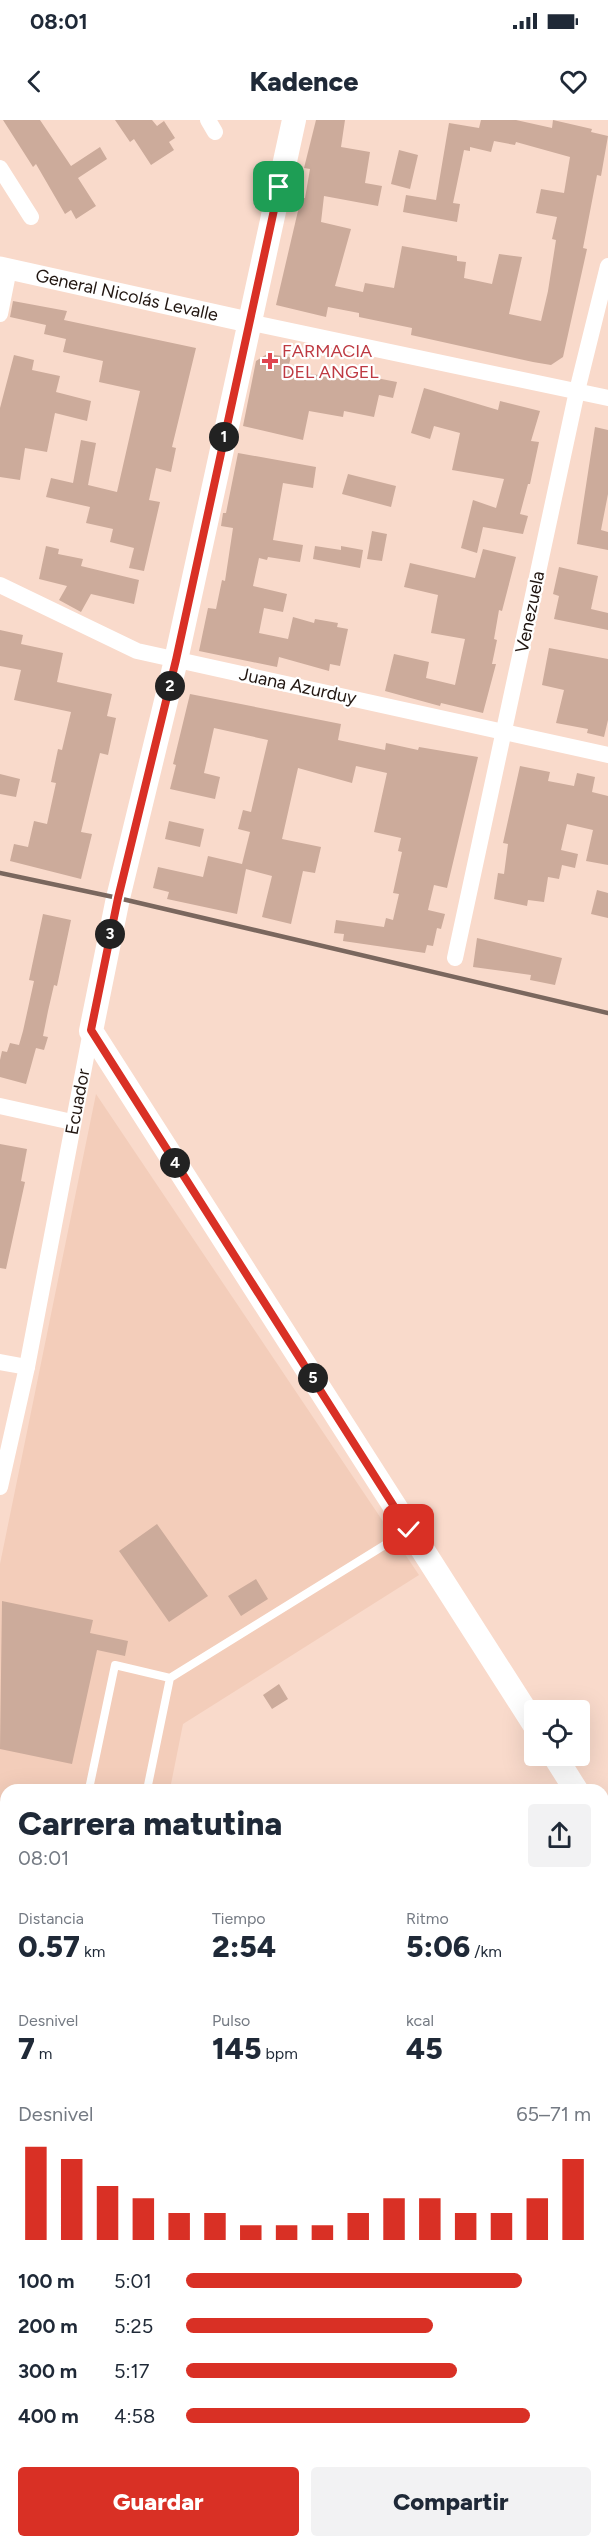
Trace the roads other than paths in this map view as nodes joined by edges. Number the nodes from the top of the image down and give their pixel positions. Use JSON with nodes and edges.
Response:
{"nodes":[{"id":1,"x":294,"y":120,"type":"edge"},
{"id":2,"x":0,"y":168,"type":"edge"},
{"id":3,"x":31,"y":217,"type":"dead end"},
{"id":4,"x":608,"y":266,"type":"edge"},
{"id":5,"x":5,"y":268,"type":"edge"},
{"id":6,"x":0,"y":314,"type":"edge"},
{"id":7,"x":248,"y":322,"type":"junction"},
{"id":8,"x":577,"y":391,"type":"junction"},
{"id":9,"x":608,"y":398,"type":"edge"},
{"id":10,"x":0,"y":585,"type":"edge"},
{"id":11,"x":176,"y":660,"type":"junction"},
{"id":12,"x":504,"y":731,"type":"junction"},
{"id":13,"x":608,"y":755,"type":"edge"},
{"id":14,"x":454,"y":958,"type":"dead end"},
{"id":15,"x":91,"y":1030,"type":"junction"},
{"id":16,"x":0,"y":1107,"type":"edge"},
{"id":17,"x":72,"y":1122,"type":"junction"},
{"id":18,"x":0,"y":1362,"type":"edge"},
{"id":19,"x":27,"y":1367,"type":"junction"},
{"id":20,"x":0,"y":1487,"type":"edge"},
{"id":21,"x":409,"y":1530,"type":"junction"},
{"id":22,"x":170,"y":1678,"type":"junction"},
{"id":23,"x":524,"y":1708,"type":"edge"},
{"id":24,"x":561,"y":1766,"type":"edge"},
{"id":25,"x":90,"y":1784,"type":"edge"},
{"id":26,"x":148,"y":1784,"type":"edge"},
{"id":27,"x":572,"y":1784,"type":"edge"}],
"edges":[{"from":1,"to":7,"type":"main road","name":"Ecuador"},
{"from":2,"to":3,"type":"street"},
{"from":4,"to":8,"type":"street","name":"Venezuela"},
{"from":5,"to":6,"type":"street"},
{"from":5,"to":7,"type":"street","name":"General Nicolás Levalle"},
{"from":7,"to":8,"type":"street","name":"General Nicolás Levalle"},
{"from":7,"to":11,"type":"main road","name":"Ecuador"},
{"from":8,"to":9,"type":"street","name":"General Nicolás Levalle"},
{"from":8,"to":12,"type":"street","name":"Venezuela"},
{"from":10,"to":11,"type":"street","name":"Juana Azurduy"},
{"from":11,"to":12,"type":"street","name":"Juana Azurduy"},
{"from":11,"to":15,"type":"main road","name":"Ecuador"},
{"from":12,"to":13,"type":"street","name":"Juana Azurduy"},
{"from":12,"to":14,"type":"street","name":"Venezuela"},
{"from":15,"to":17,"type":"street","name":"Ecuador"},
{"from":15,"to":21,"type":"main road"},
{"from":16,"to":17,"type":"street"},
{"from":17,"to":19,"type":"street","name":"Ecuador"},
{"from":18,"to":19,"type":"street"},
{"from":19,"to":20,"type":"street","name":"Ecuador"},
{"from":21,"to":22,"type":"lane"},
{"from":21,"to":23,"type":"main road"},
{"from":22,"to":25,"type":"lane"},
{"from":22,"to":26,"type":"lane"},
{"from":24,"to":27,"type":"main road"}]}
